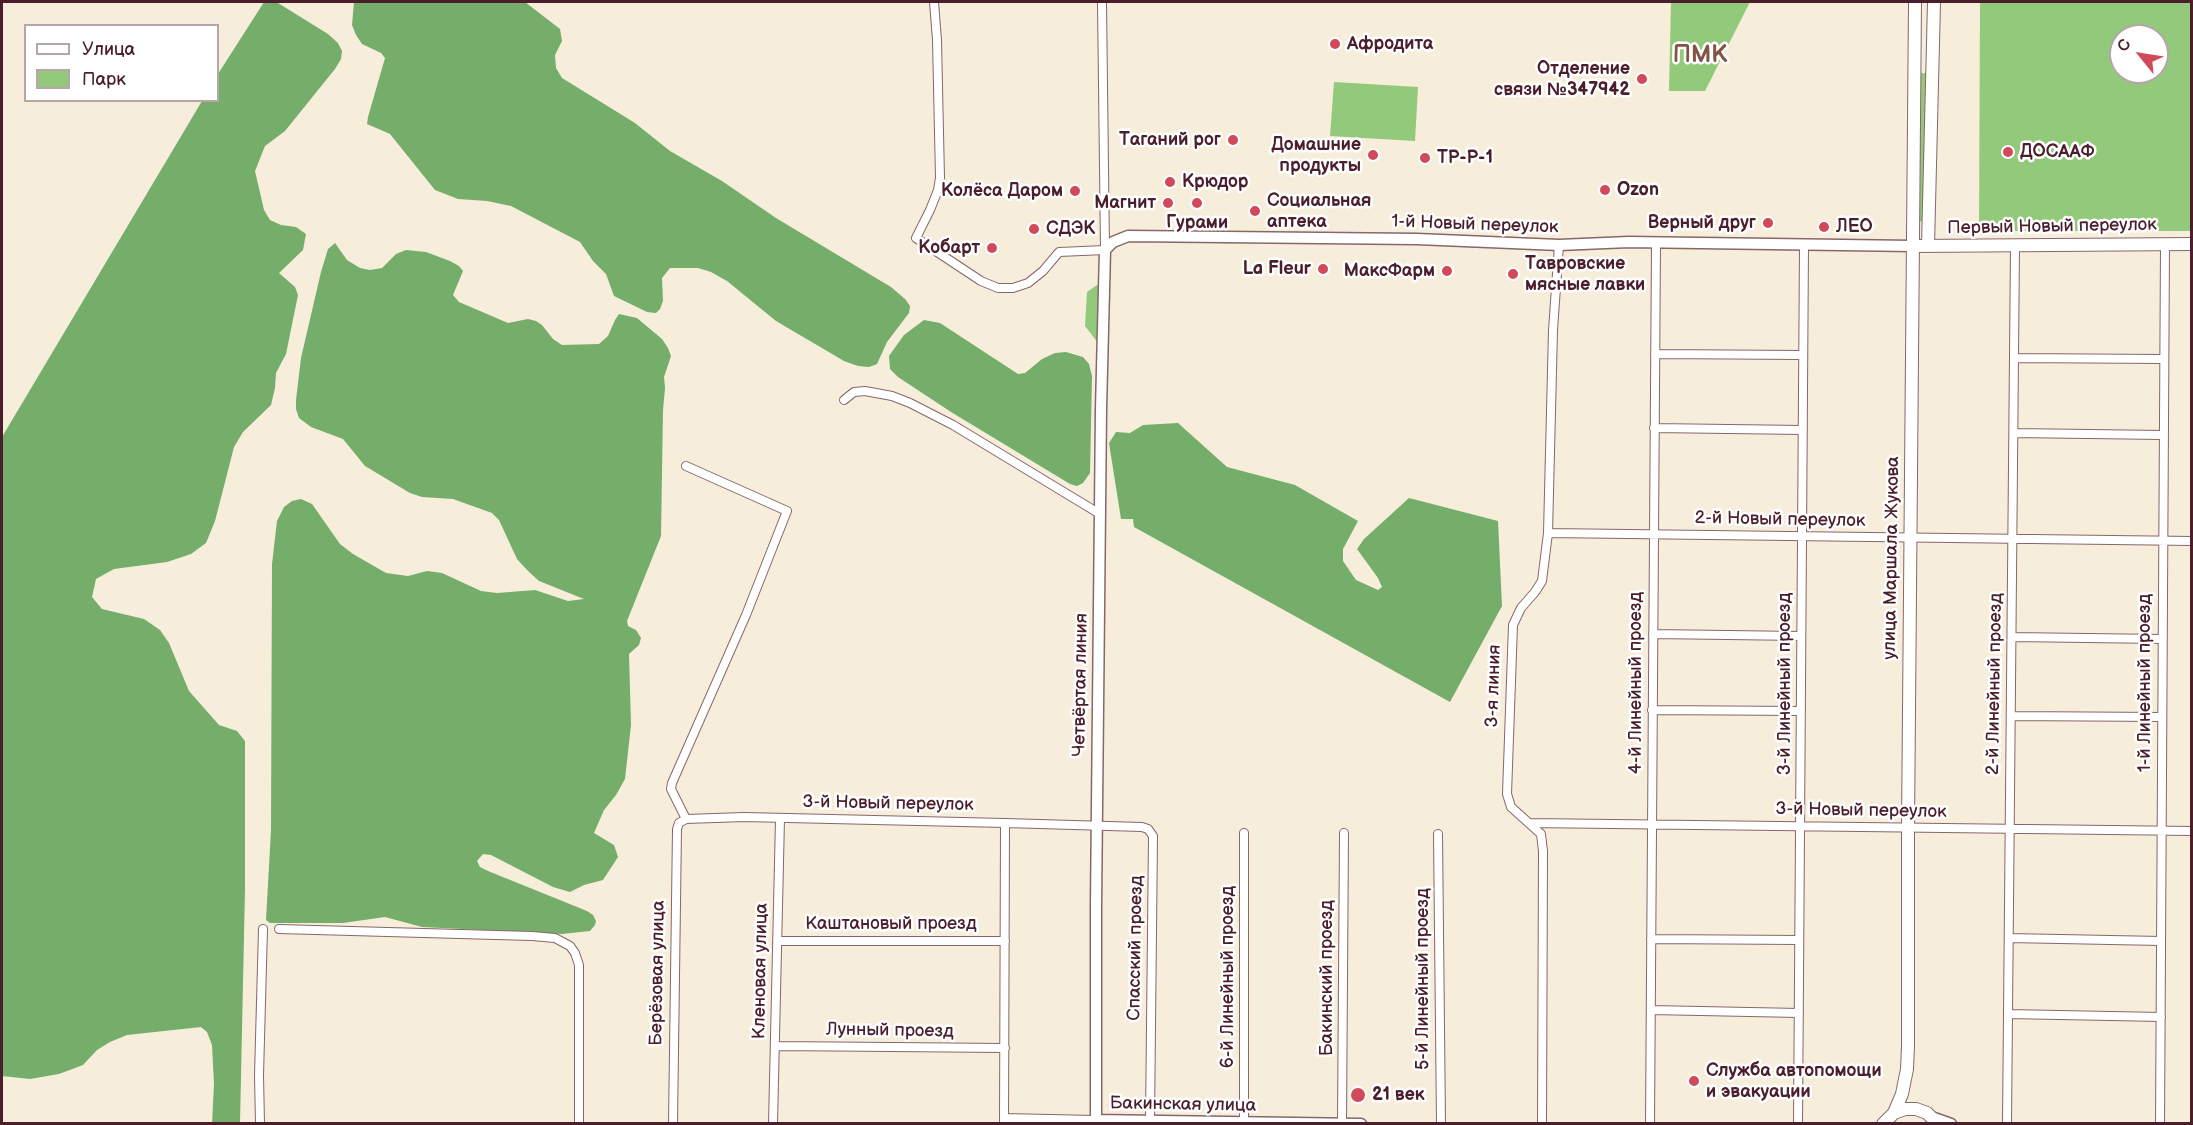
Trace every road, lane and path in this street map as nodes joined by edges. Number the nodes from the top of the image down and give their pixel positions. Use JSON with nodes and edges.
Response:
{"nodes":[{"id":1,"x":934,"y":2,"type":"edge"},
{"id":2,"x":1102,"y":2,"type":"edge"},
{"id":3,"x":1915,"y":2,"type":"edge"},
{"id":4,"x":1934,"y":2,"type":"edge"},
{"id":5,"x":1914,"y":63,"type":"junction"},
{"id":6,"x":1933,"y":64,"type":"junction"},
{"id":7,"x":1656,"y":243,"type":"junction"},
{"id":8,"x":1559,"y":244,"type":"junction"},
{"id":9,"x":2165,"y":244,"type":"junction"},
{"id":10,"x":2192,"y":244,"type":"edge"},
{"id":11,"x":1804,"y":245,"type":"junction"},
{"id":12,"x":1913,"y":246,"type":"junction"},
{"id":13,"x":1928,"y":246,"type":"junction"},
{"id":14,"x":2015,"y":246,"type":"junction"},
{"id":15,"x":1105,"y":250,"type":"junction"},
{"id":16,"x":1654,"y":354,"type":"junction"},
{"id":17,"x":1803,"y":355,"type":"junction"},
{"id":18,"x":2014,"y":357,"type":"junction"},
{"id":19,"x":2163,"y":359,"type":"junction"},
{"id":20,"x":844,"y":400,"type":"dead end"},
{"id":21,"x":1654,"y":428,"type":"junction"},
{"id":22,"x":1803,"y":430,"type":"junction"},
{"id":23,"x":2014,"y":433,"type":"junction"},
{"id":24,"x":2163,"y":435,"type":"junction"},
{"id":25,"x":686,"y":466,"type":"dead end"},
{"id":26,"x":1100,"y":514,"type":"junction"},
{"id":27,"x":1548,"y":533,"type":"junction"},
{"id":28,"x":1653,"y":534,"type":"junction"},
{"id":29,"x":1802,"y":536,"type":"junction"},
{"id":30,"x":1910,"y":538,"type":"junction"},
{"id":31,"x":2013,"y":539,"type":"junction"},
{"id":32,"x":2162,"y":541,"type":"junction"},
{"id":33,"x":2192,"y":541,"type":"edge"},
{"id":34,"x":1653,"y":634,"type":"junction"},
{"id":35,"x":1801,"y":636,"type":"junction"},
{"id":36,"x":2012,"y":637,"type":"junction"},
{"id":37,"x":2162,"y":639,"type":"junction"},
{"id":38,"x":1652,"y":710,"type":"junction"},
{"id":39,"x":1801,"y":711,"type":"junction"},
{"id":40,"x":2011,"y":716,"type":"junction"},
{"id":41,"x":2162,"y":717,"type":"junction"},
{"id":42,"x":780,"y":819,"type":"junction"},
{"id":43,"x":683,"y":821,"type":"junction"},
{"id":44,"x":1005,"y":823,"type":"junction"},
{"id":45,"x":1530,"y":823,"type":"junction"},
{"id":46,"x":1652,"y":825,"type":"junction"},
{"id":47,"x":1801,"y":826,"type":"junction"},
{"id":48,"x":1097,"y":827,"type":"junction"},
{"id":49,"x":1908,"y":828,"type":"junction"},
{"id":50,"x":2010,"y":829,"type":"junction"},
{"id":51,"x":2161,"y":831,"type":"junction"},
{"id":52,"x":2192,"y":831,"type":"edge"},
{"id":53,"x":1244,"y":833,"type":"dead end"},
{"id":54,"x":1344,"y":833,"type":"dead end"},
{"id":55,"x":1438,"y":834,"type":"dead end"},
{"id":56,"x":263,"y":929,"type":"dead end"},
{"id":57,"x":279,"y":929,"type":"dead end"},
{"id":58,"x":2009,"y":938,"type":"junction"},
{"id":59,"x":1651,"y":939,"type":"junction"},
{"id":60,"x":1799,"y":940,"type":"junction"},
{"id":61,"x":778,"y":941,"type":"junction"},
{"id":62,"x":1005,"y":941,"type":"junction"},
{"id":63,"x":2161,"y":941,"type":"junction"},
{"id":64,"x":1651,"y":1010,"type":"junction"},
{"id":65,"x":1799,"y":1012,"type":"junction"},
{"id":66,"x":2008,"y":1014,"type":"junction"},
{"id":67,"x":2161,"y":1017,"type":"junction"},
{"id":68,"x":776,"y":1046,"type":"junction"},
{"id":69,"x":1005,"y":1048,"type":"junction"},
{"id":70,"x":1884,"y":1120,"type":"edge"},
{"id":71,"x":1004,"y":1121,"type":"edge"},
{"id":72,"x":1150,"y":1121,"type":"junction"},
{"id":73,"x":1936,"y":1121,"type":"edge"},
{"id":74,"x":1095,"y":1122,"type":"edge"},
{"id":75,"x":1244,"y":1122,"type":"edge"},
{"id":76,"x":1342,"y":1123,"type":"edge"},
{"id":77,"x":260,"y":1124,"type":"edge"},
{"id":78,"x":579,"y":1124,"type":"edge"},
{"id":79,"x":673,"y":1124,"type":"edge"},
{"id":80,"x":773,"y":1124,"type":"edge"},
{"id":81,"x":1361,"y":1124,"type":"edge"},
{"id":82,"x":1441,"y":1124,"type":"edge"},
{"id":83,"x":1542,"y":1124,"type":"edge"},
{"id":84,"x":1650,"y":1124,"type":"edge"},
{"id":85,"x":1798,"y":1124,"type":"edge"},
{"id":86,"x":1951,"y":1124,"type":"edge"},
{"id":87,"x":2007,"y":1124,"type":"edge"},
{"id":88,"x":2160,"y":1124,"type":"edge"}],
"edges":[{"from":1,"to":15,"type":"street","name":"1-й Новый переулок"},
{"from":2,"to":15,"type":"street"},
{"from":3,"to":5,"type":"main road","name":"улица Маршала Жукова"},
{"from":4,"to":6,"type":"main road"},
{"from":5,"to":6,"type":"main road"},
{"from":5,"to":12,"type":"main road","name":"улица Маршала Жукова"},
{"from":6,"to":13,"type":"main road"},
{"from":7,"to":8,"type":"street","name":"1-й Новый переулок"},
{"from":7,"to":11,"type":"street","name":"1-й Новый переулок"},
{"from":7,"to":16,"type":"street","name":"4-й Линейный проезд"},
{"from":8,"to":15,"type":"street","name":"1-й Новый переулок"},
{"from":8,"to":27,"type":"street","name":"3-я линия"},
{"from":9,"to":10,"type":"main road","name":"Первый Новый переулок"},
{"from":9,"to":14,"type":"main road","name":"Первый Новый переулок"},
{"from":9,"to":19,"type":"street","name":"1-й Линейный проезд"},
{"from":11,"to":12,"type":"street","name":"1-й Новый переулок"},
{"from":11,"to":17,"type":"street","name":"3-й Линейный проезд"},
{"from":12,"to":13,"type":"main road","name":"Первый Новый переулок"},
{"from":12,"to":30,"type":"main road","name":"улица Маршала Жукова"},
{"from":13,"to":14,"type":"main road","name":"Первый Новый переулок"},
{"from":14,"to":18,"type":"street","name":"2-й Линейный проезд"},
{"from":15,"to":26,"type":"street","name":"Четвёртая линия"},
{"from":16,"to":17,"type":"street"},
{"from":16,"to":21,"type":"street","name":"4-й Линейный проезд"},
{"from":17,"to":22,"type":"street","name":"3-й Линейный проезд"},
{"from":18,"to":19,"type":"street"},
{"from":18,"to":23,"type":"street","name":"2-й Линейный проезд"},
{"from":19,"to":24,"type":"street","name":"1-й Линейный проезд"},
{"from":20,"to":26,"type":"street"},
{"from":21,"to":22,"type":"street"},
{"from":21,"to":28,"type":"street","name":"4-й Линейный проезд"},
{"from":22,"to":29,"type":"street","name":"3-й Линейный проезд"},
{"from":23,"to":24,"type":"street"},
{"from":23,"to":31,"type":"street","name":"2-й Линейный проезд"},
{"from":24,"to":32,"type":"street","name":"1-й Линейный проезд"},
{"from":25,"to":43,"type":"street"},
{"from":26,"to":48,"type":"street","name":"Четвёртая линия"},
{"from":27,"to":28,"type":"street","name":"2-й Новый переулок"},
{"from":27,"to":45,"type":"street","name":"3-я линия"},
{"from":28,"to":29,"type":"street","name":"2-й Новый переулок"},
{"from":28,"to":34,"type":"street","name":"4-й Линейный проезд"},
{"from":29,"to":30,"type":"street","name":"2-й Новый переулок"},
{"from":29,"to":35,"type":"street","name":"3-й Линейный проезд"},
{"from":30,"to":31,"type":"street","name":"2-й Новый переулок"},
{"from":30,"to":49,"type":"main road","name":"улица Маршала Жукова"},
{"from":31,"to":32,"type":"street","name":"2-й Новый переулок"},
{"from":31,"to":36,"type":"street","name":"2-й Линейный проезд"},
{"from":32,"to":33,"type":"street","name":"2-й Новый переулок"},
{"from":32,"to":37,"type":"street","name":"1-й Линейный проезд"},
{"from":34,"to":35,"type":"street"},
{"from":34,"to":38,"type":"street","name":"4-й Линейный проезд"},
{"from":35,"to":39,"type":"street","name":"3-й Линейный проезд"},
{"from":36,"to":37,"type":"street"},
{"from":36,"to":40,"type":"street","name":"2-й Линейный проезд"},
{"from":37,"to":41,"type":"street","name":"1-й Линейный проезд"},
{"from":38,"to":39,"type":"street"},
{"from":38,"to":46,"type":"street","name":"4-й Линейный проезд"},
{"from":39,"to":47,"type":"street","name":"3-й Линейный проезд"},
{"from":40,"to":41,"type":"street"},
{"from":40,"to":50,"type":"street","name":"2-й Линейный проезд"},
{"from":41,"to":51,"type":"street","name":"1-й Линейный проезд"},
{"from":42,"to":43,"type":"street","name":"3-й Новый переулок"},
{"from":42,"to":44,"type":"street","name":"3-й Новый переулок"},
{"from":42,"to":61,"type":"street","name":"Кленовая улица"},
{"from":43,"to":79,"type":"street","name":"Берёзовая улица"},
{"from":44,"to":48,"type":"street","name":"3-й Новый переулок"},
{"from":44,"to":62,"type":"street"},
{"from":45,"to":46,"type":"street","name":"3-й Новый переулок"},
{"from":45,"to":83,"type":"street","name":"3-я линия"},
{"from":46,"to":47,"type":"street","name":"3-й Новый переулок"},
{"from":46,"to":59,"type":"street","name":"4-й Линейный проезд"},
{"from":47,"to":49,"type":"street","name":"3-й Новый переулок"},
{"from":47,"to":60,"type":"street","name":"3-й Линейный проезд"},
{"from":48,"to":72,"type":"street","name":"Спасский проезд"},
{"from":48,"to":74,"type":"street","name":"Четвёртая линия"},
{"from":49,"to":50,"type":"street","name":"3-й Новый переулок"},
{"from":49,"to":70,"type":"main road","name":"улица Маршала Жукова"},
{"from":50,"to":51,"type":"street","name":"3-й Новый переулок"},
{"from":50,"to":58,"type":"street","name":"2-й Линейный проезд"},
{"from":51,"to":52,"type":"street","name":"3-й Новый переулок"},
{"from":51,"to":63,"type":"street","name":"1-й Линейный проезд"},
{"from":53,"to":75,"type":"street","name":"6-й Линейный проезд"},
{"from":54,"to":76,"type":"street","name":"Бакинский проезд"},
{"from":55,"to":82,"type":"street","name":"5-й Линейный проезд"},
{"from":56,"to":77,"type":"street"},
{"from":57,"to":78,"type":"street"},
{"from":58,"to":63,"type":"street"},
{"from":58,"to":66,"type":"street","name":"2-й Линейный проезд"},
{"from":59,"to":60,"type":"street"},
{"from":59,"to":64,"type":"street","name":"4-й Линейный проезд"},
{"from":60,"to":65,"type":"street","name":"3-й Линейный проезд"},
{"from":61,"to":62,"type":"street","name":"Каштановый проезд"},
{"from":61,"to":68,"type":"street","name":"Кленовая улица"},
{"from":62,"to":69,"type":"street"},
{"from":63,"to":67,"type":"street","name":"1-й Линейный проезд"},
{"from":64,"to":65,"type":"street"},
{"from":64,"to":84,"type":"street","name":"4-й Линейный проезд"},
{"from":65,"to":85,"type":"street","name":"3-й Линейный проезд"},
{"from":66,"to":67,"type":"street"},
{"from":66,"to":87,"type":"street","name":"2-й Линейный проезд"},
{"from":67,"to":88,"type":"street","name":"1-й Линейный проезд"},
{"from":68,"to":69,"type":"street","name":"Лунный проезд"},
{"from":68,"to":80,"type":"street","name":"Кленовая улица"},
{"from":69,"to":71,"type":"street"},
{"from":70,"to":73,"type":"main road"},
{"from":71,"to":74,"type":"street","name":"Бакинская улица"},
{"from":72,"to":74,"type":"street","name":"Бакинская улица"},
{"from":72,"to":75,"type":"street","name":"Бакинская улица"},
{"from":73,"to":86,"type":"street"},
{"from":75,"to":76,"type":"street","name":"Бакинская улица"},
{"from":76,"to":81,"type":"street","name":"Бакинская улица"}]}
